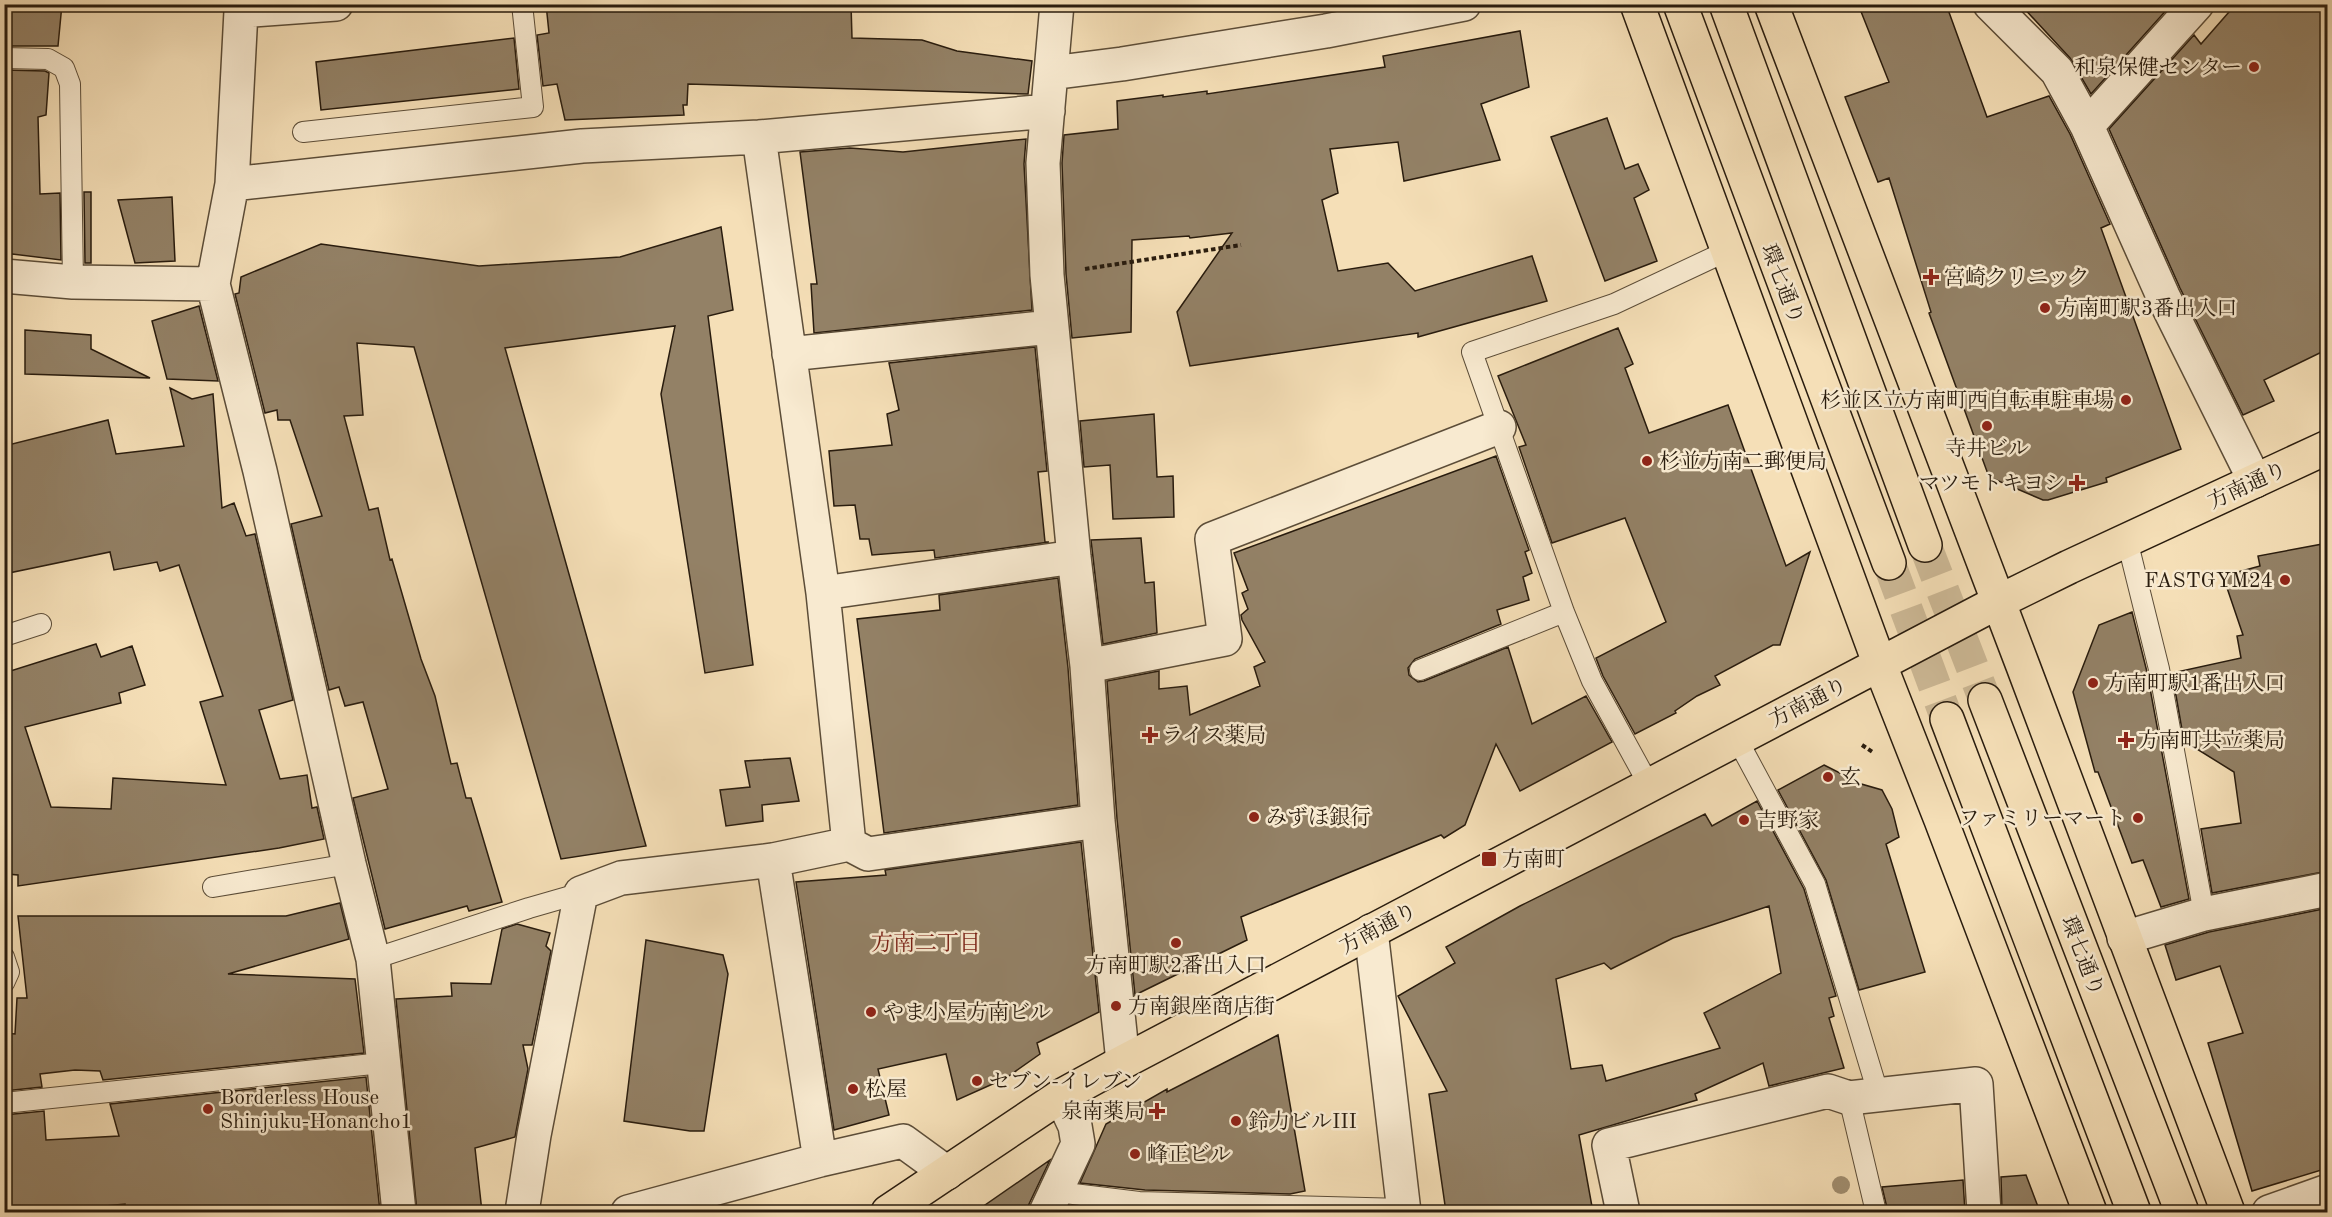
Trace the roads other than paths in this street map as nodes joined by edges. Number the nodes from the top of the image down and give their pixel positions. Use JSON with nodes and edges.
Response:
{"nodes":[{"id":1,"x":336,"y":4,"type":"edge"},
{"id":2,"x":522,"y":4,"type":"edge"},
{"id":3,"x":1057,"y":4,"type":"edge"},
{"id":4,"x":1464,"y":4,"type":"edge"},
{"id":5,"x":1637,"y":4,"type":"edge"},
{"id":6,"x":1680,"y":4,"type":"edge"},
{"id":7,"x":1726,"y":4,"type":"edge"},
{"id":8,"x":1771,"y":4,"type":"edge"},
{"id":9,"x":1990,"y":4,"type":"edge"},
{"id":10,"x":2197,"y":4,"type":"edge"},
{"id":11,"x":4,"y":58,"type":"edge"},
{"id":12,"x":1051,"y":73,"type":"junction"},
{"id":13,"x":1048,"y":111,"type":"junction"},
{"id":14,"x":2086,"y":126,"type":"junction"},
{"id":15,"x":303,"y":132,"type":"dead end"},
{"id":16,"x":759,"y":137,"type":"junction"},
{"id":17,"x":232,"y":184,"type":"junction"},
{"id":18,"x":1729,"y":250,"type":"junction"},
{"id":19,"x":4,"y":276,"type":"edge"},
{"id":20,"x":73,"y":282,"type":"junction"},
{"id":21,"x":213,"y":284,"type":"junction"},
{"id":22,"x":1052,"y":327,"type":"junction"},
{"id":23,"x":789,"y":354,"type":"junction"},
{"id":24,"x":1498,"y":427,"type":"junction"},
{"id":25,"x":2328,"y":447,"type":"edge"},
{"id":26,"x":2254,"y":481,"type":"junction"},
{"id":27,"x":2127,"y":540,"type":"junction"},
{"id":28,"x":1925,"y":545,"type":"tunnel mouth"},
{"id":29,"x":1074,"y":556,"type":"junction"},
{"id":30,"x":1889,"y":563,"type":"tunnel mouth"},
{"id":31,"x":823,"y":593,"type":"junction"},
{"id":32,"x":1998,"y":602,"type":"junction"},
{"id":33,"x":1564,"y":612,"type":"junction"},
{"id":34,"x":41,"y":624,"type":"dead end"},
{"id":35,"x":4,"y":636,"type":"edge"},
{"id":36,"x":1880,"y":665,"type":"junction"},
{"id":37,"x":1087,"y":666,"type":"junction"},
{"id":38,"x":1420,"y":670,"type":"dead end"},
{"id":39,"x":1985,"y":700,"type":"tunnel mouth"},
{"id":40,"x":1947,"y":719,"type":"tunnel mouth"},
{"id":41,"x":1737,"y":739,"type":"junction"},
{"id":42,"x":1650,"y":785,"type":"junction"},
{"id":43,"x":1098,"y":821,"type":"junction"},
{"id":44,"x":849,"y":844,"type":"junction"},
{"id":45,"x":773,"y":860,"type":"junction"},
{"id":46,"x":349,"y":864,"type":"junction"},
{"id":47,"x":213,"y":887,"type":"dead end"},
{"id":48,"x":2328,"y":889,"type":"edge"},
{"id":49,"x":581,"y":893,"type":"junction"},
{"id":50,"x":2204,"y":914,"type":"junction"},
{"id":51,"x":1371,"y":931,"type":"junction"},
{"id":52,"x":2124,"y":938,"type":"junction"},
{"id":53,"x":4,"y":957,"type":"edge"},
{"id":54,"x":373,"y":959,"type":"junction"},
{"id":55,"x":4,"y":983,"type":"edge"},
{"id":56,"x":1123,"y":1062,"type":"junction"},
{"id":57,"x":382,"y":1063,"type":"junction"},
{"id":58,"x":1061,"y":1096,"type":"junction"},
{"id":59,"x":1863,"y":1096,"type":"junction"},
{"id":60,"x":4,"y":1103,"type":"edge"},
{"id":61,"x":820,"y":1160,"type":"junction"},
{"id":62,"x":947,"y":1173,"type":"junction"},
{"id":63,"x":2328,"y":1191,"type":"edge"},
{"id":64,"x":1052,"y":1202,"type":"edge"},
{"id":65,"x":1404,"y":1211,"type":"edge"},
{"id":66,"x":399,"y":1212,"type":"edge"},
{"id":67,"x":522,"y":1212,"type":"edge"},
{"id":68,"x":628,"y":1212,"type":"edge"},
{"id":69,"x":888,"y":1212,"type":"edge"},
{"id":70,"x":1623,"y":1212,"type":"edge"},
{"id":71,"x":1876,"y":1212,"type":"edge"},
{"id":72,"x":1984,"y":1212,"type":"edge"},
{"id":73,"x":2090,"y":1212,"type":"edge"},
{"id":74,"x":2134,"y":1212,"type":"edge"},
{"id":75,"x":2182,"y":1212,"type":"edge"},
{"id":76,"x":2228,"y":1212,"type":"edge"},
{"id":77,"x":2269,"y":1212,"type":"edge"}],
"edges":[{"from":1,"to":17,"type":"street"},
{"from":2,"to":15,"type":"lane"},
{"from":3,"to":12,"type":"street"},
{"from":4,"to":12,"type":"street"},
{"from":5,"to":18,"type":"main road"},
{"from":6,"to":30,"type":"main road","name":"環七通り"},
{"from":7,"to":28,"type":"main road","name":"環七通り"},
{"from":8,"to":32,"type":"main road"},
{"from":9,"to":14,"type":"street"},
{"from":10,"to":14,"type":"street"},
{"from":11,"to":20,"type":"lane"},
{"from":12,"to":13,"type":"street"},
{"from":13,"to":16,"type":"street"},
{"from":13,"to":22,"type":"street"},
{"from":14,"to":26,"type":"street"},
{"from":16,"to":17,"type":"street"},
{"from":16,"to":23,"type":"street"},
{"from":17,"to":21,"type":"street"},
{"from":18,"to":24,"type":"lane"},
{"from":18,"to":36,"type":"main road"},
{"from":19,"to":20,"type":"street"},
{"from":20,"to":21,"type":"street"},
{"from":21,"to":46,"type":"street"},
{"from":22,"to":23,"type":"street"},
{"from":22,"to":29,"type":"street"},
{"from":23,"to":31,"type":"street"},
{"from":24,"to":33,"type":"lane"},
{"from":24,"to":37,"type":"street"},
{"from":25,"to":26,"type":"main road","name":"方南通り"},
{"from":26,"to":27,"type":"main road","name":"方南通り"},
{"from":27,"to":32,"type":"main road","name":"方南通り"},
{"from":27,"to":50,"type":"lane"},
{"from":29,"to":31,"type":"street"},
{"from":29,"to":37,"type":"street"},
{"from":31,"to":44,"type":"street"},
{"from":32,"to":36,"type":"main road","name":"方南通り"},
{"from":32,"to":52,"type":"main road"},
{"from":33,"to":38,"type":"lane"},
{"from":33,"to":42,"type":"lane"},
{"from":34,"to":35,"type":"lane"},
{"from":36,"to":41,"type":"main road","name":"方南通り"},
{"from":36,"to":73,"type":"main road"},
{"from":37,"to":43,"type":"street"},
{"from":39,"to":75,"type":"main road","name":"環七通り"},
{"from":40,"to":74,"type":"main road","name":"環七通り"},
{"from":41,"to":42,"type":"main road","name":"方南通り"},
{"from":41,"to":59,"type":"lane"},
{"from":42,"to":51,"type":"main road","name":"方南通り"},
{"from":43,"to":44,"type":"street"},
{"from":43,"to":56,"type":"street"},
{"from":44,"to":45,"type":"street"},
{"from":45,"to":49,"type":"street"},
{"from":45,"to":61,"type":"street"},
{"from":46,"to":47,"type":"lane"},
{"from":46,"to":54,"type":"street"},
{"from":48,"to":50,"type":"street"},
{"from":49,"to":54,"type":"lane"},
{"from":49,"to":67,"type":"street"},
{"from":50,"to":52,"type":"street"},
{"from":51,"to":56,"type":"main road","name":"方南通り"},
{"from":51,"to":65,"type":"street"},
{"from":52,"to":76,"type":"main road"},
{"from":53,"to":55,"type":"lane"},
{"from":54,"to":57,"type":"street"},
{"from":56,"to":58,"type":"main road","name":"方南通り"},
{"from":57,"to":60,"type":"lane"},
{"from":57,"to":66,"type":"street"},
{"from":58,"to":62,"type":"main road","name":"方南通り"},
{"from":58,"to":64,"type":"street"},
{"from":59,"to":70,"type":"street"},
{"from":59,"to":71,"type":"lane"},
{"from":59,"to":72,"type":"street"},
{"from":61,"to":62,"type":"street"},
{"from":61,"to":68,"type":"street"},
{"from":62,"to":69,"type":"main road","name":"方南通り"},
{"from":63,"to":77,"type":"street"},
{"from":64,"to":65,"type":"lane"}]}
